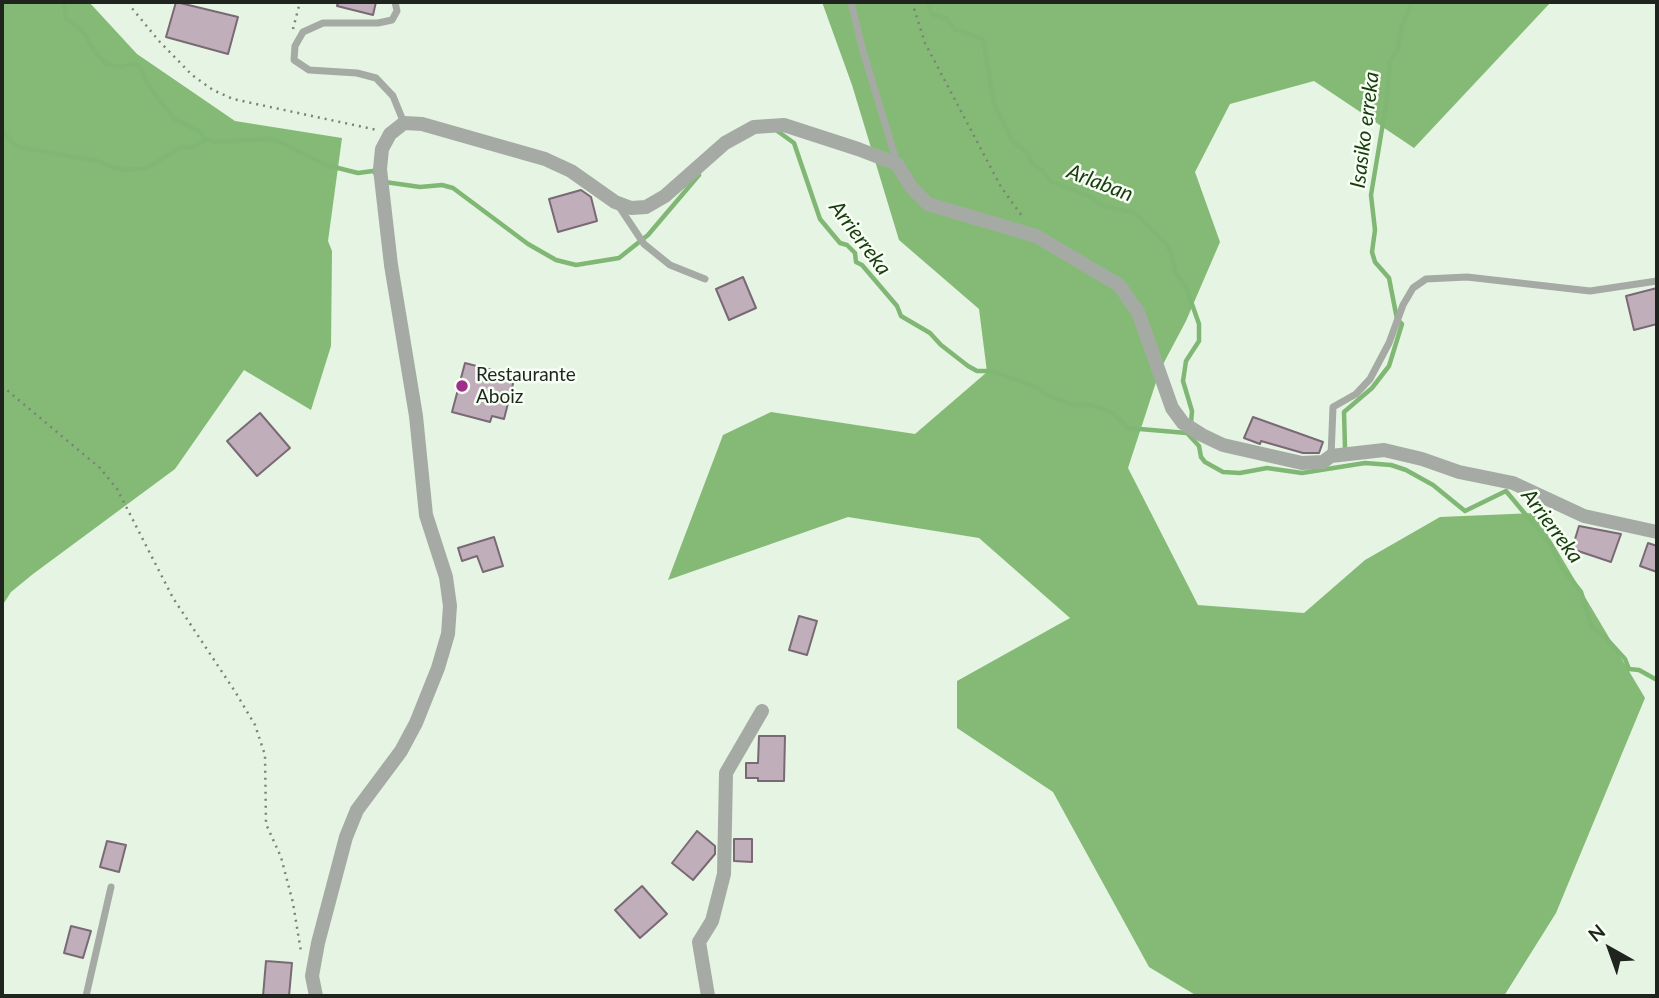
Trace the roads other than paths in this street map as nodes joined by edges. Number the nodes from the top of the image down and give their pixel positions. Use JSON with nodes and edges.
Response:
{"nodes":[{"id":1,"x":395,"y":2,"type":"edge"},
{"id":2,"x":851,"y":2,"type":"edge"},
{"id":3,"x":404,"y":123,"type":"junction"},
{"id":4,"x":897,"y":164,"type":"junction"},
{"id":5,"x":615,"y":202,"type":"junction"},
{"id":6,"x":705,"y":279,"type":"dead end"},
{"id":7,"x":1657,"y":281,"type":"edge"},
{"id":8,"x":1332,"y":456,"type":"junction"},
{"id":9,"x":1657,"y":532,"type":"edge"},
{"id":10,"x":762,"y":711,"type":"dead end"},
{"id":11,"x":111,"y":887,"type":"dead end"},
{"id":12,"x":86,"y":996,"type":"edge"},
{"id":13,"x":316,"y":996,"type":"edge"},
{"id":14,"x":708,"y":996,"type":"edge"}],
"edges":[{"from":1,"to":3,"type":"lane"},
{"from":2,"to":4,"type":"lane"},
{"from":3,"to":5,"type":"street"},
{"from":3,"to":13,"type":"street"},
{"from":4,"to":5,"type":"street"},
{"from":4,"to":8,"type":"street"},
{"from":5,"to":6,"type":"lane"},
{"from":7,"to":8,"type":"lane"},
{"from":8,"to":9,"type":"street"},
{"from":10,"to":14,"type":"street"},
{"from":11,"to":12,"type":"lane"}]}
